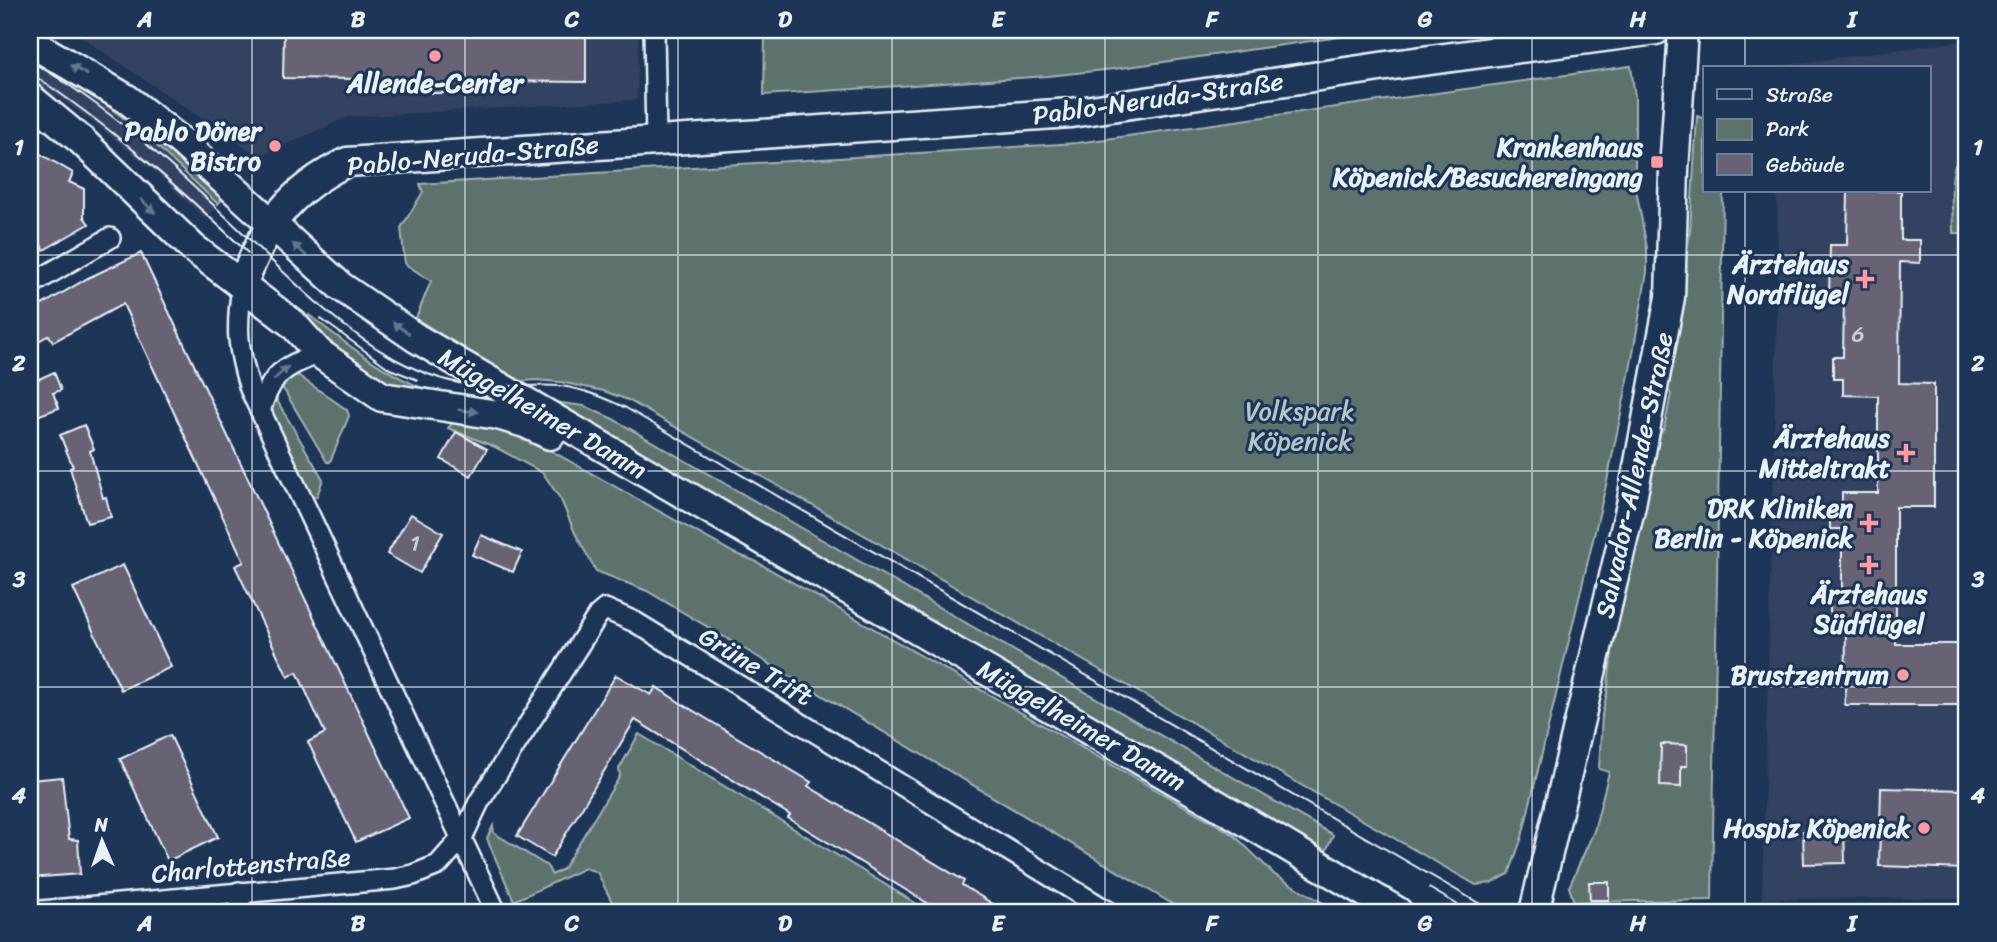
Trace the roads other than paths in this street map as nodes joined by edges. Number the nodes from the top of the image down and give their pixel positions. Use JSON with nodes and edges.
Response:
{"nodes":[{"id":1,"x":654,"y":30,"type":"edge"},
{"id":2,"x":1656,"y":30,"type":"edge"},
{"id":3,"x":1683,"y":30,"type":"edge"},
{"id":4,"x":30,"y":42,"type":"edge"},
{"id":5,"x":30,"y":98,"type":"edge"},
{"id":6,"x":656,"y":140,"type":"junction"},
{"id":7,"x":272,"y":224,"type":"junction"},
{"id":8,"x":110,"y":238,"type":"dead end"},
{"id":9,"x":30,"y":285,"type":"edge"},
{"id":10,"x":242,"y":286,"type":"junction"},
{"id":11,"x":319,"y":353,"type":"junction"},
{"id":12,"x":260,"y":411,"type":"junction"},
{"id":13,"x":764,"y":541,"type":"junction"},
{"id":14,"x":462,"y":838,"type":"junction"},
{"id":15,"x":239,"y":892,"type":"junction"},
{"id":16,"x":30,"y":912,"type":"edge"},
{"id":17,"x":241,"y":912,"type":"edge"},
{"id":18,"x":496,"y":912,"type":"edge"},
{"id":19,"x":1109,"y":912,"type":"edge"},
{"id":20,"x":1398,"y":912,"type":"edge"},
{"id":21,"x":1534,"y":912,"type":"edge"}],
"edges":[{"from":1,"to":6,"type":"street"},
{"from":2,"to":6,"type":"main road","name":"Pablo-Neruda-Straße"},
{"from":3,"to":21,"type":"main road","name":"Salvador-Allende-Straße"},
{"from":7,"to":4,"type":"main road","name":"Müggelheimer Damm","one_way":true},
{"from":5,"to":10,"type":"main road","name":"Müggelheimer Damm","one_way":true},
{"from":6,"to":7,"type":"main road","name":"Pablo-Neruda-Straße"},
{"from":7,"to":10,"type":"main road","name":"Pablo-Neruda-Straße"},
{"from":13,"to":7,"type":"main road","name":"Müggelheimer Damm","one_way":true},
{"from":8,"to":9,"type":"street"},
{"from":10,"to":11,"type":"main road","name":"Müggelheimer Damm"},
{"from":10,"to":12,"type":"street"},
{"from":12,"to":11,"type":"street","one_way":true},
{"from":11,"to":13,"type":"main road","name":"Müggelheimer Damm","one_way":true},
{"from":12,"to":14,"type":"street"},
{"from":13,"to":20,"type":"main road","name":"Müggelheimer Damm"},
{"from":14,"to":15,"type":"street","name":"Charlottenstraße"},
{"from":14,"to":18,"type":"street"},
{"from":14,"to":19,"type":"street","name":"Grüne Trift"},
{"from":15,"to":16,"type":"street","name":"Charlottenstraße"},
{"from":15,"to":17,"type":"street"}]}
